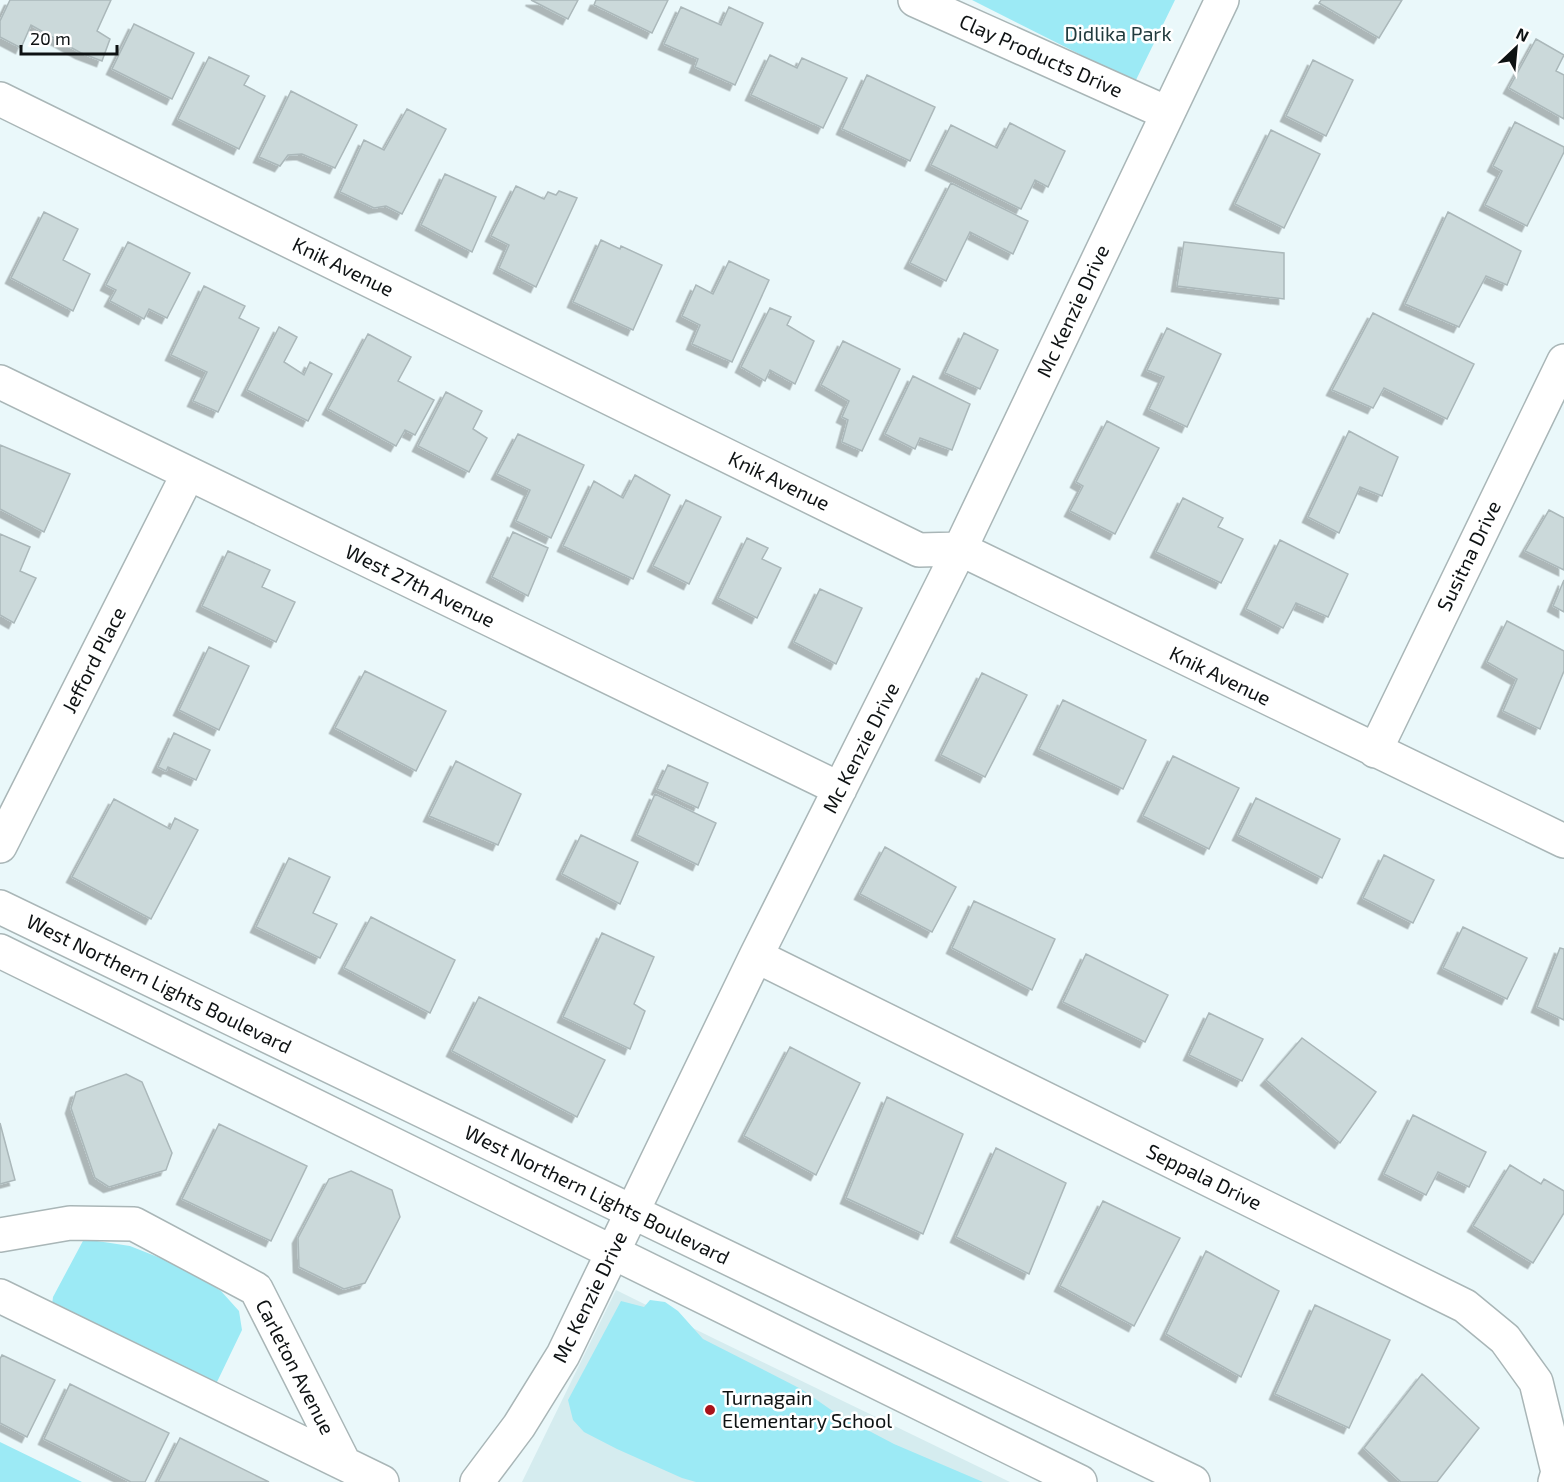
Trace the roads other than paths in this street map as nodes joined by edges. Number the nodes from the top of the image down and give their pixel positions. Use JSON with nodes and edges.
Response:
{"nodes":[{"id":1,"x":915,"y":0,"type":"edge"},
{"id":2,"x":1222,"y":0,"type":"edge"},
{"id":3,"x":0,"y":99,"type":"edge"},
{"id":4,"x":1167,"y":113,"type":"junction"},
{"id":5,"x":1564,"y":361,"type":"edge"},
{"id":6,"x":0,"y":382,"type":"edge"},
{"id":7,"x":188,"y":474,"type":"junction"},
{"id":8,"x":960,"y":549,"type":"junction"},
{"id":9,"x":1375,"y":751,"type":"junction"},
{"id":10,"x":840,"y":789,"type":"junction"},
{"id":11,"x":1564,"y":841,"type":"edge"},
{"id":12,"x":0,"y":846,"type":"edge"},
{"id":13,"x":0,"y":907,"type":"edge"},
{"id":14,"x":0,"y":951,"type":"edge"},
{"id":15,"x":756,"y":956,"type":"junction"},
{"id":16,"x":632,"y":1212,"type":"junction"},
{"id":17,"x":0,"y":1235,"type":"edge"},
{"id":18,"x":612,"y":1252,"type":"junction"},
{"id":19,"x":0,"y":1296,"type":"edge"},
{"id":20,"x":344,"y":1463,"type":"junction"},
{"id":21,"x":382,"y":1482,"type":"edge"},
{"id":22,"x":477,"y":1482,"type":"edge"},
{"id":23,"x":1080,"y":1482,"type":"edge"},
{"id":24,"x":1193,"y":1482,"type":"edge"},
{"id":25,"x":1555,"y":1482,"type":"edge"}],
"edges":[{"from":1,"to":4,"type":"street","name":"Clay Products Drive"},
{"from":2,"to":4,"type":"street","name":"Mc Kenzie Drive"},
{"from":3,"to":8,"type":"street","name":"Knik Avenue"},
{"from":4,"to":8,"type":"street","name":"Mc Kenzie Drive"},
{"from":5,"to":9,"type":"street","name":"Susitna Drive"},
{"from":6,"to":7,"type":"street","name":"West 27th Avenue"},
{"from":7,"to":10,"type":"street","name":"West 27th Avenue"},
{"from":7,"to":12,"type":"street","name":"Jefford Place"},
{"from":8,"to":9,"type":"street","name":"Knik Avenue"},
{"from":8,"to":10,"type":"street","name":"Mc Kenzie Drive"},
{"from":9,"to":11,"type":"street","name":"Knik Avenue"},
{"from":10,"to":15,"type":"street","name":"Mc Kenzie Drive"},
{"from":13,"to":16,"type":"street","name":"West Northern Lights Boulevard"},
{"from":14,"to":18,"type":"street","name":"West Northern Lights Boulevard"},
{"from":15,"to":16,"type":"street","name":"Mc Kenzie Drive"},
{"from":15,"to":25,"type":"street","name":"Seppala Drive"},
{"from":16,"to":18,"type":"street","name":"Mc Kenzie Drive"},
{"from":16,"to":24,"type":"street","name":"West Northern Lights Boulevard"},
{"from":17,"to":20,"type":"street","name":"Carleton Avenue"},
{"from":18,"to":22,"type":"street","name":"Mc Kenzie Drive"},
{"from":18,"to":23,"type":"street","name":"West Northern Lights Boulevard"},
{"from":19,"to":20,"type":"street","name":"Carleton Avenue"},
{"from":20,"to":21,"type":"street","name":"Carleton Avenue"}]}
